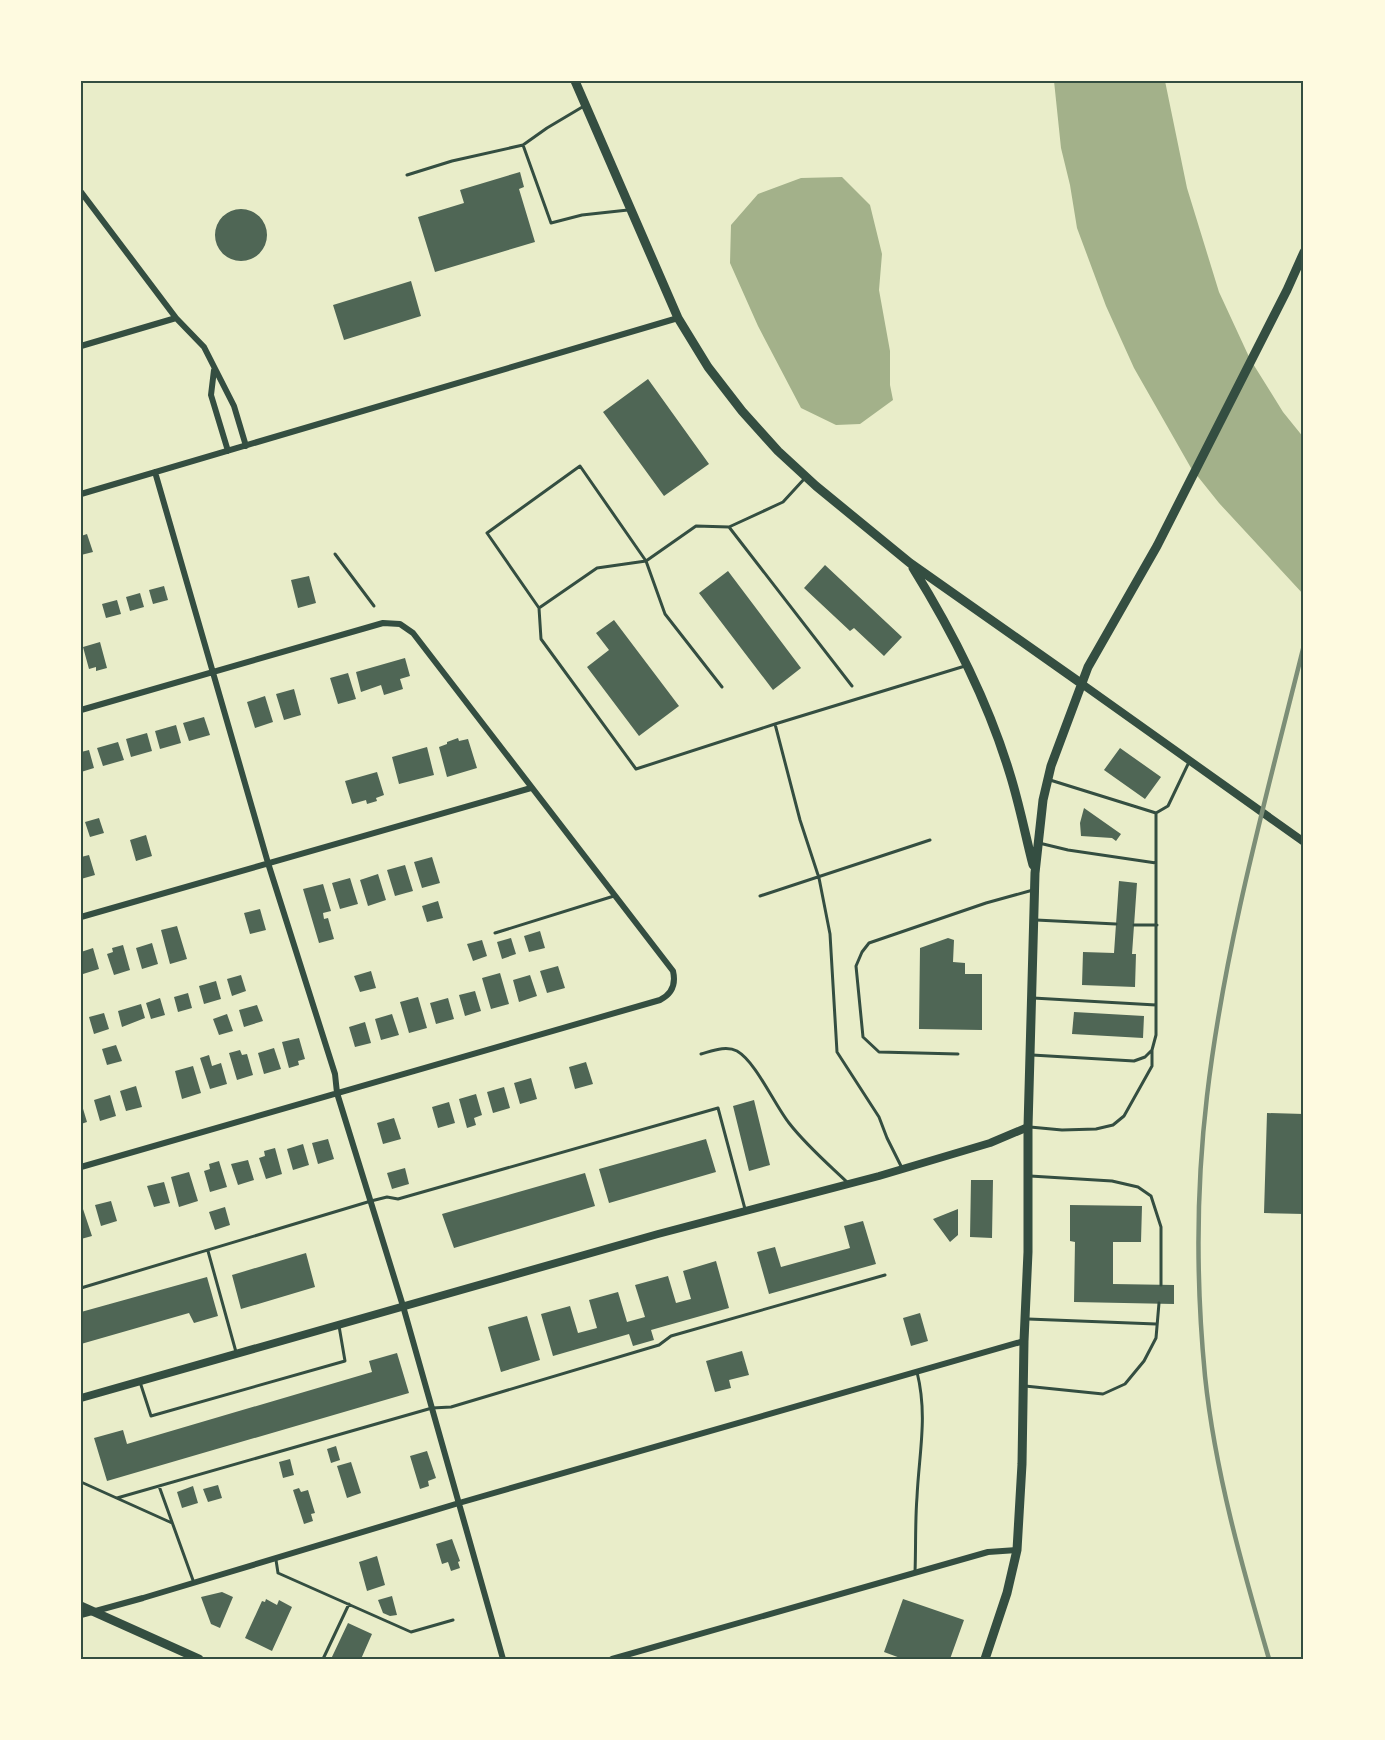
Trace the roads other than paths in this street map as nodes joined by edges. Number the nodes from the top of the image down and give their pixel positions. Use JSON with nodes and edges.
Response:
{"nodes":[{"id":1,"x":575,"y":81,"type":"edge"},
{"id":2,"x":586,"y":105,"type":"junction"},
{"id":3,"x":523,"y":145,"type":"junction"},
{"id":4,"x":407,"y":175,"type":"dead end"},
{"id":5,"x":81,"y":192,"type":"edge"},
{"id":6,"x":631,"y":210,"type":"junction"},
{"id":7,"x":1304,"y":252,"type":"edge"},
{"id":8,"x":176,"y":318,"type":"junction"},
{"id":9,"x":678,"y":318,"type":"junction"},
{"id":10,"x":81,"y":346,"type":"edge"},
{"id":11,"x":214,"y":370,"type":"junction"},
{"id":12,"x":246,"y":446,"type":"junction"},
{"id":13,"x":228,"y":451,"type":"junction"},
{"id":14,"x":155,"y":472,"type":"junction"},
{"id":15,"x":806,"y":477,"type":"junction"},
{"id":16,"x":81,"y":494,"type":"edge"},
{"id":17,"x":729,"y":527,"type":"junction"},
{"id":18,"x":646,"y":561,"type":"junction"},
{"id":19,"x":910,"y":563,"type":"junction"},
{"id":20,"x":539,"y":608,"type":"junction"},
{"id":21,"x":967,"y":666,"type":"junction"},
{"id":22,"x":212,"y":672,"type":"junction"},
{"id":23,"x":1082,"y":684,"type":"junction"},
{"id":24,"x":852,"y":686,"type":"dead end"},
{"id":25,"x":722,"y":687,"type":"dead end"},
{"id":26,"x":81,"y":710,"type":"edge"},
{"id":27,"x":775,"y":723,"type":"junction"},
{"id":28,"x":1190,"y":760,"type":"junction"},
{"id":29,"x":1048,"y":779,"type":"junction"},
{"id":30,"x":531,"y":788,"type":"junction"},
{"id":31,"x":1156,"y":813,"type":"junction"},
{"id":32,"x":930,"y":840,"type":"dead end"},
{"id":33,"x":1304,"y":842,"type":"edge"},
{"id":34,"x":1038,"y":843,"type":"junction"},
{"id":35,"x":1156,"y":862,"type":"junction"},
{"id":36,"x":268,"y":863,"type":"junction"},
{"id":37,"x":1035,"y":873,"type":"junction"},
{"id":38,"x":819,"y":878,"type":"junction"},
{"id":39,"x":1035,"y":890,"type":"junction"},
{"id":40,"x":615,"y":896,"type":"junction"},
{"id":41,"x":760,"y":896,"type":"dead end"},
{"id":42,"x":81,"y":917,"type":"edge"},
{"id":43,"x":1034,"y":920,"type":"junction"},
{"id":44,"x":1116,"y":924,"type":"dead end"},
{"id":45,"x":1134,"y":925,"type":"dead end"},
{"id":46,"x":1157,"y":925,"type":"junction"},
{"id":47,"x":495,"y":933,"type":"dead end"},
{"id":48,"x":1032,"y":998,"type":"junction"},
{"id":49,"x":1156,"y":1005,"type":"junction"},
{"id":50,"x":1152,"y":1050,"type":"junction"},
{"id":51,"x":701,"y":1054,"type":"dead end"},
{"id":52,"x":958,"y":1054,"type":"dead end"},
{"id":53,"x":1029,"y":1055,"type":"junction"},
{"id":54,"x":338,"y":1093,"type":"junction"},
{"id":55,"x":1028,"y":1127,"type":"junction"},
{"id":56,"x":81,"y":1167,"type":"edge"},
{"id":57,"x":902,"y":1169,"type":"junction"},
{"id":58,"x":1028,"y":1176,"type":"junction"},
{"id":59,"x":849,"y":1184,"type":"junction"},
{"id":60,"x":371,"y":1201,"type":"junction"},
{"id":61,"x":746,"y":1211,"type":"junction"},
{"id":62,"x":208,"y":1250,"type":"junction"},
{"id":63,"x":885,"y":1275,"type":"dead end"},
{"id":64,"x":1161,"y":1285,"type":"dead end"},
{"id":65,"x":81,"y":1288,"type":"edge"},
{"id":66,"x":1160,"y":1303,"type":"dead end"},
{"id":67,"x":403,"y":1306,"type":"junction"},
{"id":68,"x":1026,"y":1319,"type":"junction"},
{"id":69,"x":1157,"y":1324,"type":"junction"},
{"id":70,"x":338,"y":1325,"type":"junction"},
{"id":71,"x":1024,"y":1341,"type":"junction"},
{"id":72,"x":236,"y":1354,"type":"junction"},
{"id":73,"x":917,"y":1372,"type":"junction"},
{"id":74,"x":139,"y":1381,"type":"junction"},
{"id":75,"x":1023,"y":1386,"type":"junction"},
{"id":76,"x":81,"y":1398,"type":"edge"},
{"id":77,"x":432,"y":1408,"type":"junction"},
{"id":78,"x":81,"y":1482,"type":"edge"},
{"id":79,"x":159,"y":1486,"type":"junction"},
{"id":80,"x":117,"y":1498,"type":"junction"},
{"id":81,"x":459,"y":1503,"type":"junction"},
{"id":82,"x":172,"y":1523,"type":"junction"},
{"id":83,"x":1017,"y":1550,"type":"junction"},
{"id":84,"x":275,"y":1558,"type":"junction"},
{"id":85,"x":915,"y":1573,"type":"junction"},
{"id":86,"x":194,"y":1583,"type":"junction"},
{"id":87,"x":349,"y":1604,"type":"junction"},
{"id":88,"x":81,"y":1606,"type":"edge"},
{"id":89,"x":92,"y":1611,"type":"junction"},
{"id":90,"x":81,"y":1615,"type":"edge"},
{"id":91,"x":453,"y":1620,"type":"dead end"},
{"id":92,"x":199,"y":1659,"type":"edge"},
{"id":93,"x":323,"y":1659,"type":"edge"},
{"id":94,"x":503,"y":1659,"type":"edge"},
{"id":95,"x":612,"y":1659,"type":"edge"},
{"id":96,"x":985,"y":1659,"type":"edge"}],
"edges":[{"from":1,"to":2,"type":"main road"},
{"from":2,"to":3,"type":"lane"},
{"from":2,"to":6,"type":"main road"},
{"from":3,"to":4,"type":"lane"},
{"from":3,"to":6,"type":"lane"},
{"from":5,"to":8,"type":"street"},
{"from":6,"to":9,"type":"main road"},
{"from":7,"to":23,"type":"main road"},
{"from":8,"to":10,"type":"street"},
{"from":8,"to":11,"type":"street"},
{"from":9,"to":12,"type":"street"},
{"from":9,"to":15,"type":"main road"},
{"from":11,"to":12,"type":"street"},
{"from":11,"to":13,"type":"street"},
{"from":12,"to":13,"type":"street"},
{"from":13,"to":14,"type":"street"},
{"from":14,"to":16,"type":"street"},
{"from":14,"to":22,"type":"street"},
{"from":15,"to":17,"type":"lane"},
{"from":15,"to":19,"type":"main road"},
{"from":17,"to":18,"type":"lane"},
{"from":17,"to":24,"type":"lane"},
{"from":18,"to":20,"type":"lane"},
{"from":18,"to":20,"type":"lane"},
{"from":18,"to":25,"type":"lane"},
{"from":19,"to":21,"type":"main road"},
{"from":19,"to":23,"type":"main road"},
{"from":20,"to":27,"type":"lane"},
{"from":21,"to":27,"type":"lane"},
{"from":21,"to":37,"type":"main road"},
{"from":22,"to":26,"type":"street"},
{"from":22,"to":30,"type":"street"},
{"from":22,"to":36,"type":"street"},
{"from":23,"to":28,"type":"street"},
{"from":23,"to":29,"type":"main road"},
{"from":27,"to":38,"type":"lane"},
{"from":28,"to":31,"type":"lane"},
{"from":28,"to":33,"type":"street"},
{"from":29,"to":31,"type":"lane"},
{"from":29,"to":34,"type":"main road"},
{"from":30,"to":36,"type":"street"},
{"from":30,"to":40,"type":"street"},
{"from":31,"to":35,"type":"lane"},
{"from":32,"to":38,"type":"lane"},
{"from":34,"to":35,"type":"lane"},
{"from":34,"to":37,"type":"main road"},
{"from":35,"to":46,"type":"lane"},
{"from":36,"to":42,"type":"street"},
{"from":36,"to":54,"type":"street"},
{"from":37,"to":39,"type":"main road"},
{"from":38,"to":41,"type":"lane"},
{"from":38,"to":57,"type":"lane"},
{"from":39,"to":43,"type":"main road"},
{"from":39,"to":52,"type":"lane"},
{"from":40,"to":47,"type":"lane"},
{"from":40,"to":54,"type":"street"},
{"from":43,"to":44,"type":"lane"},
{"from":43,"to":48,"type":"main road"},
{"from":45,"to":46,"type":"lane"},
{"from":46,"to":49,"type":"lane"},
{"from":48,"to":49,"type":"lane"},
{"from":48,"to":53,"type":"main road"},
{"from":49,"to":50,"type":"lane"},
{"from":50,"to":53,"type":"lane"},
{"from":50,"to":55,"type":"lane"},
{"from":51,"to":59,"type":"lane"},
{"from":53,"to":55,"type":"main road"},
{"from":54,"to":56,"type":"street"},
{"from":54,"to":60,"type":"street"},
{"from":55,"to":57,"type":"street"},
{"from":55,"to":58,"type":"main road"},
{"from":57,"to":59,"type":"street"},
{"from":58,"to":64,"type":"lane"},
{"from":58,"to":68,"type":"main road"},
{"from":59,"to":61,"type":"street"},
{"from":60,"to":61,"type":"lane"},
{"from":60,"to":62,"type":"lane"},
{"from":60,"to":67,"type":"street"},
{"from":61,"to":67,"type":"street"},
{"from":62,"to":65,"type":"lane"},
{"from":62,"to":72,"type":"lane"},
{"from":63,"to":77,"type":"lane"},
{"from":66,"to":69,"type":"lane"},
{"from":67,"to":70,"type":"street"},
{"from":67,"to":77,"type":"street"},
{"from":68,"to":69,"type":"lane"},
{"from":68,"to":71,"type":"main road"},
{"from":69,"to":75,"type":"lane"},
{"from":70,"to":72,"type":"street"},
{"from":70,"to":74,"type":"lane"},
{"from":71,"to":73,"type":"street"},
{"from":71,"to":75,"type":"main road"},
{"from":72,"to":74,"type":"street"},
{"from":73,"to":81,"type":"street"},
{"from":73,"to":85,"type":"lane"},
{"from":74,"to":76,"type":"street"},
{"from":75,"to":83,"type":"main road"},
{"from":77,"to":79,"type":"lane"},
{"from":77,"to":81,"type":"street"},
{"from":78,"to":80,"type":"lane"},
{"from":79,"to":80,"type":"lane"},
{"from":79,"to":82,"type":"lane"},
{"from":80,"to":82,"type":"lane"},
{"from":81,"to":84,"type":"street"},
{"from":81,"to":94,"type":"street"},
{"from":82,"to":86,"type":"lane"},
{"from":83,"to":85,"type":"street"},
{"from":83,"to":96,"type":"main road"},
{"from":84,"to":86,"type":"street"},
{"from":84,"to":87,"type":"lane"},
{"from":85,"to":95,"type":"street"},
{"from":86,"to":89,"type":"street"},
{"from":87,"to":91,"type":"lane"},
{"from":87,"to":93,"type":"lane"},
{"from":88,"to":89,"type":"main road"},
{"from":89,"to":90,"type":"street"},
{"from":89,"to":92,"type":"main road"}]}
